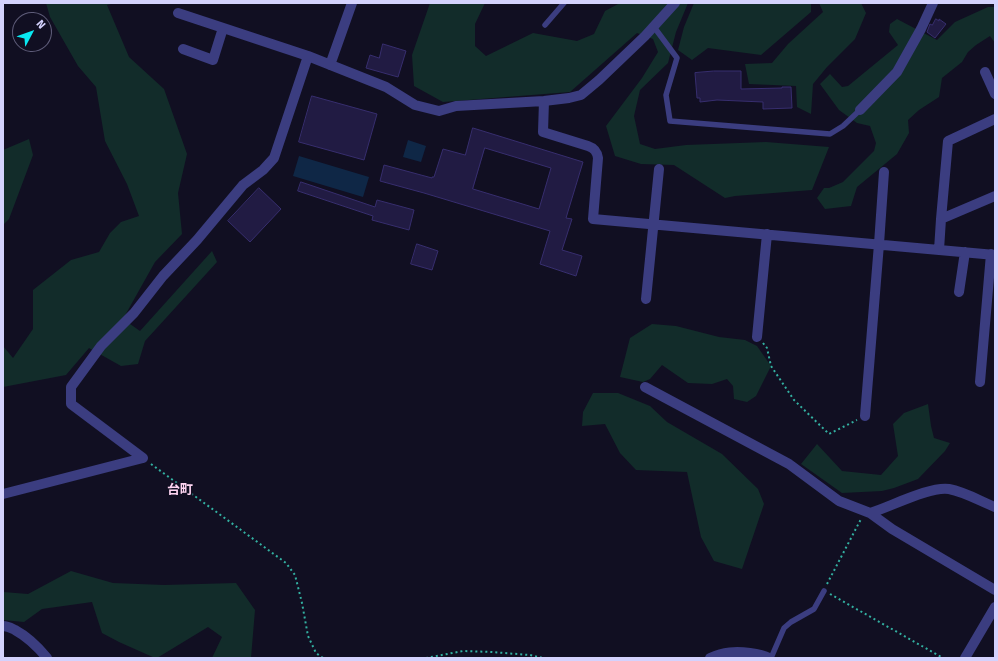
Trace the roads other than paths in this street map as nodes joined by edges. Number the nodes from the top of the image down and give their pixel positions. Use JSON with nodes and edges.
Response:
{"nodes":[{"id":1,"x":352,"y":3,"type":"edge"},
{"id":2,"x":564,"y":3,"type":"edge"},
{"id":3,"x":675,"y":3,"type":"edge"},
{"id":4,"x":933,"y":3,"type":"edge"},
{"id":5,"x":178,"y":12,"type":"dead end"},
{"id":6,"x":545,"y":25,"type":"dead end"},
{"id":7,"x":654,"y":27,"type":"junction"},
{"id":8,"x":223,"y":28,"type":"junction"},
{"id":9,"x":182,"y":49,"type":"dead end"},
{"id":10,"x":308,"y":56,"type":"junction"},
{"id":11,"x":330,"y":65,"type":"junction"},
{"id":12,"x":985,"y":72,"type":"dead end"},
{"id":13,"x":995,"y":94,"type":"edge"},
{"id":14,"x":544,"y":101,"type":"junction"},
{"id":15,"x":860,"y":110,"type":"joint"},
{"id":16,"x":995,"y":120,"type":"edge"},
{"id":17,"x":659,"y":169,"type":"dead end"},
{"id":18,"x":884,"y":172,"type":"dead end"},
{"id":19,"x":995,"y":196,"type":"edge"},
{"id":20,"x":942,"y":219,"type":"junction"},
{"id":21,"x":654,"y":224,"type":"junction"},
{"id":22,"x":767,"y":234,"type":"junction"},
{"id":23,"x":879,"y":244,"type":"junction"},
{"id":24,"x":939,"y":250,"type":"junction"},
{"id":25,"x":965,"y":252,"type":"junction"},
{"id":26,"x":993,"y":254,"type":"edge"},
{"id":27,"x":959,"y":292,"type":"dead end"},
{"id":28,"x":646,"y":299,"type":"dead end"},
{"id":29,"x":756,"y":337,"type":"road end"},
{"id":30,"x":980,"y":382,"type":"dead end"},
{"id":31,"x":645,"y":387,"type":"dead end"},
{"id":32,"x":865,"y":416,"type":"road end"},
{"id":33,"x":3,"y":494,"type":"edge"},
{"id":34,"x":995,"y":507,"type":"edge"},
{"id":35,"x":867,"y":512,"type":"junction"},
{"id":36,"x":995,"y":590,"type":"edge"},
{"id":37,"x":824,"y":591,"type":"road end"},
{"id":38,"x":995,"y":607,"type":"edge"},
{"id":39,"x":3,"y":626,"type":"edge"},
{"id":40,"x":47,"y":658,"type":"edge"},
{"id":41,"x":710,"y":658,"type":"edge"},
{"id":42,"x":770,"y":658,"type":"edge"},
{"id":43,"x":965,"y":658,"type":"edge"}],
"edges":[{"from":1,"to":11,"type":"street"},
{"from":2,"to":6,"type":"lane"},
{"from":3,"to":7,"type":"street"},
{"from":4,"to":15,"type":"street"},
{"from":5,"to":8,"type":"street"},
{"from":7,"to":14,"type":"street"},
{"from":7,"to":15,"type":"lane"},
{"from":8,"to":9,"type":"street"},
{"from":8,"to":10,"type":"street"},
{"from":10,"to":11,"type":"street"},
{"from":10,"to":33,"type":"street"},
{"from":11,"to":14,"type":"street"},
{"from":12,"to":13,"type":"street"},
{"from":14,"to":21,"type":"street"},
{"from":16,"to":20,"type":"street"},
{"from":17,"to":21,"type":"street"},
{"from":18,"to":23,"type":"street"},
{"from":19,"to":20,"type":"street"},
{"from":20,"to":24,"type":"street"},
{"from":21,"to":22,"type":"street"},
{"from":21,"to":28,"type":"street"},
{"from":22,"to":23,"type":"street"},
{"from":22,"to":29,"type":"street"},
{"from":23,"to":24,"type":"street"},
{"from":23,"to":32,"type":"street"},
{"from":24,"to":25,"type":"street"},
{"from":25,"to":26,"type":"street"},
{"from":25,"to":27,"type":"street"},
{"from":26,"to":30,"type":"street"},
{"from":31,"to":35,"type":"street"},
{"from":34,"to":35,"type":"street"},
{"from":35,"to":36,"type":"street"},
{"from":37,"to":42,"type":"lane"},
{"from":38,"to":43,"type":"street"},
{"from":39,"to":40,"type":"street"},
{"from":41,"to":42,"type":"street"}]}
